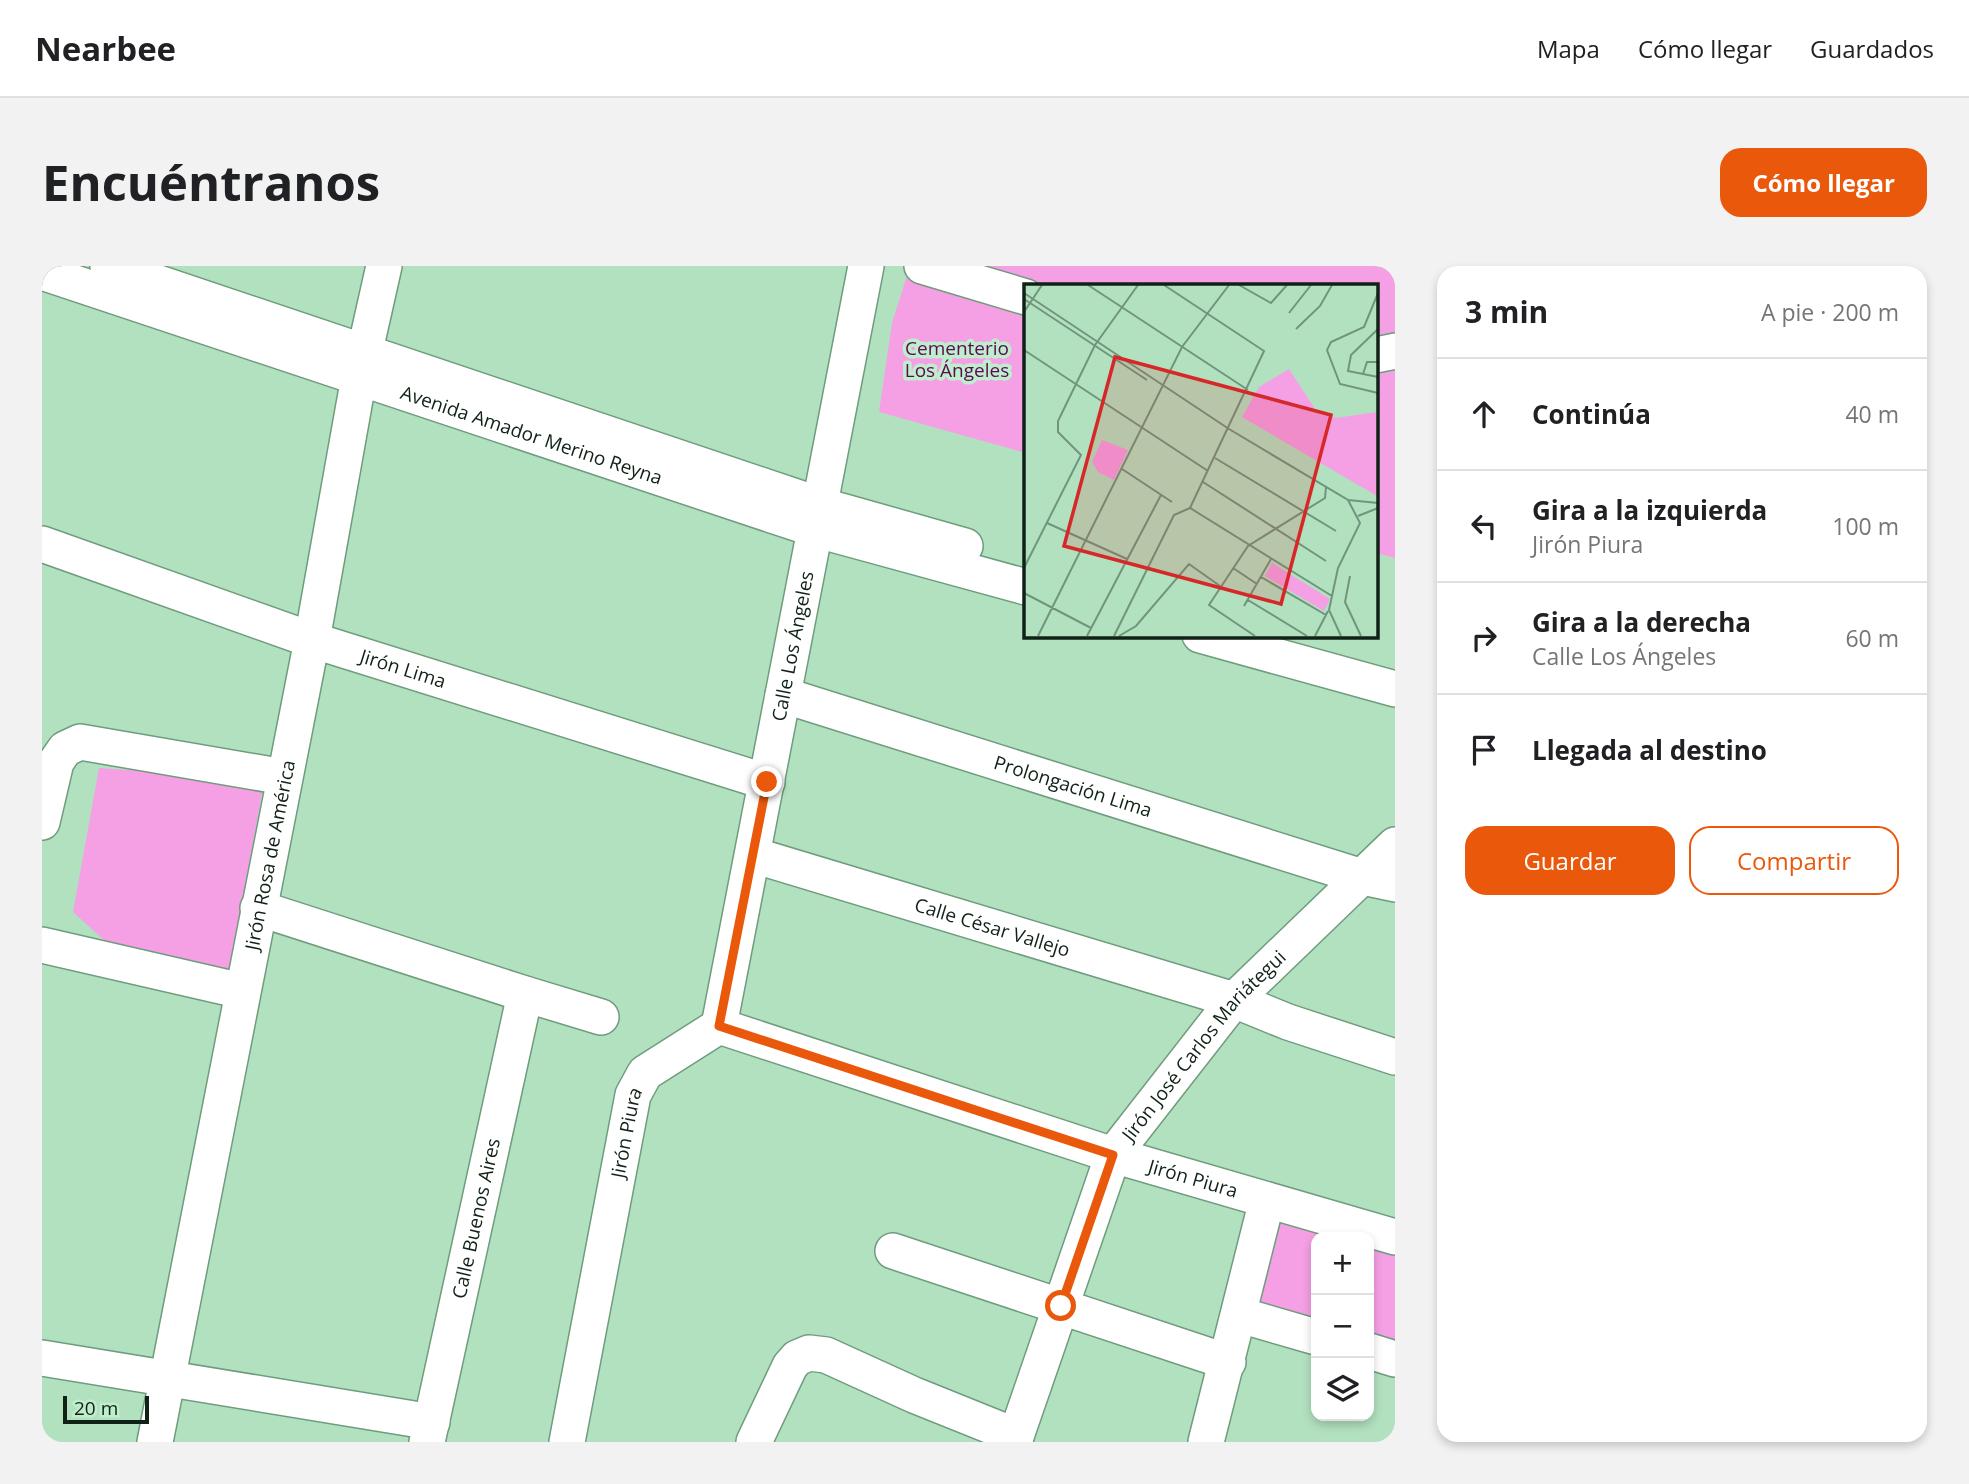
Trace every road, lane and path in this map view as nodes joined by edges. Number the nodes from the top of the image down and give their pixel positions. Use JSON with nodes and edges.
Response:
{"nodes":[{"id":1,"x":108,"y":266,"type":"edge"},
{"id":2,"x":384,"y":266,"type":"edge"},
{"id":3,"x":866,"y":266,"type":"edge"},
{"id":4,"x":922,"y":266,"type":"edge"},
{"id":5,"x":42,"y":272,"type":"edge"},
{"id":6,"x":1024,"y":297,"type":"edge"},
{"id":7,"x":362,"y":365,"type":"junction"},
{"id":8,"x":817,"y":517,"type":"junction"},
{"id":9,"x":42,"y":544,"type":"edge"},
{"id":10,"x":1024,"y":563,"type":"edge"},
{"id":11,"x":1024,"y":586,"type":"edge"},
{"id":12,"x":1207,"y":637,"type":"edge"},
{"id":13,"x":1289,"y":637,"type":"edge"},
{"id":14,"x":312,"y":640,"type":"junction"},
{"id":15,"x":1395,"y":667,"type":"edge"},
{"id":16,"x":1395,"y":689,"type":"edge"},
{"id":17,"x":783,"y":695,"type":"junction"},
{"id":18,"x":284,"y":777,"type":"junction"},
{"id":19,"x":767,"y":782,"type":"junction"},
{"id":20,"x":42,"y":822,"type":"edge"},
{"id":21,"x":1395,"y":845,"type":"edge"},
{"id":22,"x":752,"y":855,"type":"junction"},
{"id":23,"x":1379,"y":881,"type":"edge"},
{"id":24,"x":258,"y":908,"type":"junction"},
{"id":25,"x":42,"y":945,"type":"edge"},
{"id":26,"x":242,"y":991,"type":"junction"},
{"id":27,"x":525,"y":994,"type":"junction"},
{"id":28,"x":1234,"y":1000,"type":"junction"},
{"id":29,"x":601,"y":1017,"type":"dead end"},
{"id":30,"x":719,"y":1026,"type":"junction"},
{"id":31,"x":1395,"y":1057,"type":"edge"},
{"id":32,"x":1113,"y":1155,"type":"junction"},
{"id":33,"x":1267,"y":1200,"type":"junction"},
{"id":34,"x":1395,"y":1237,"type":"edge"},
{"id":35,"x":893,"y":1251,"type":"dead end"},
{"id":36,"x":1061,"y":1306,"type":"junction"},
{"id":37,"x":1240,"y":1315,"type":"junction"},
{"id":38,"x":1311,"y":1336,"type":"edge"},
{"id":39,"x":1374,"y":1353,"type":"edge"},
{"id":40,"x":42,"y":1357,"type":"edge"},
{"id":41,"x":1395,"y":1359,"type":"edge"},
{"id":42,"x":1228,"y":1362,"type":"junction"},
{"id":43,"x":169,"y":1378,"type":"junction"},
{"id":44,"x":429,"y":1432,"type":"edge"},
{"id":45,"x":1015,"y":1439,"type":"edge"},
{"id":46,"x":155,"y":1442,"type":"edge"},
{"id":47,"x":567,"y":1442,"type":"edge"},
{"id":48,"x":754,"y":1442,"type":"edge"},
{"id":49,"x":1206,"y":1442,"type":"edge"}],
"edges":[{"from":1,"to":7,"type":"street","name":"Avenida Amador Merino Reyna"},
{"from":2,"to":7,"type":"street","name":"Jirón Rosa de América"},
{"from":3,"to":8,"type":"street","name":"Calle Los Ángeles"},
{"from":4,"to":6,"type":"street"},
{"from":5,"to":7,"type":"street","name":"Avenida Amador Merino Reyna"},
{"from":7,"to":8,"type":"street","name":"Avenida Amador Merino Reyna"},
{"from":7,"to":14,"type":"street","name":"Jirón Rosa de América"},
{"from":8,"to":10,"type":"street","name":"Avenida Amador Merino Reyna"},
{"from":8,"to":11,"type":"street","name":"Avenida Amador Merino Reyna"},
{"from":8,"to":17,"type":"street","name":"Calle Los Ángeles"},
{"from":9,"to":14,"type":"street","name":"Jirón Lima"},
{"from":12,"to":16,"type":"street"},
{"from":13,"to":15,"type":"street"},
{"from":14,"to":18,"type":"street","name":"Jirón Rosa de América"},
{"from":14,"to":19,"type":"street","name":"Jirón Lima"},
{"from":17,"to":19,"type":"street","name":"Calle Los Ángeles"},
{"from":17,"to":23,"type":"street","name":"Prolongación Lima"},
{"from":18,"to":20,"type":"street"},
{"from":18,"to":24,"type":"street","name":"Jirón Rosa de América"},
{"from":19,"to":22,"type":"street","name":"Calle Los Ángeles"},
{"from":21,"to":23,"type":"street","name":"Jirón José Carlos Mariátegui"},
{"from":22,"to":28,"type":"street","name":"Calle César Vallejo"},
{"from":22,"to":30,"type":"street","name":"Calle Los Ángeles"},
{"from":23,"to":28,"type":"street","name":"Jirón José Carlos Mariátegui"},
{"from":24,"to":26,"type":"street","name":"Jirón Rosa de América"},
{"from":24,"to":27,"type":"street"},
{"from":25,"to":26,"type":"street"},
{"from":26,"to":43,"type":"street","name":"Jirón Rosa de América"},
{"from":27,"to":29,"type":"street"},
{"from":27,"to":44,"type":"street","name":"Calle Buenos Aires"},
{"from":28,"to":31,"type":"street","name":"Calle César Vallejo"},
{"from":28,"to":32,"type":"street","name":"Jirón José Carlos Mariátegui"},
{"from":30,"to":32,"type":"street","name":"Jirón Piura"},
{"from":30,"to":47,"type":"street","name":"Jirón Piura"},
{"from":32,"to":33,"type":"street","name":"Jirón Piura"},
{"from":32,"to":36,"type":"street","name":"Jirón José Carlos Mariátegui"},
{"from":33,"to":34,"type":"street","name":"Jirón Piura"},
{"from":33,"to":37,"type":"street"},
{"from":35,"to":36,"type":"street"},
{"from":36,"to":42,"type":"street"},
{"from":36,"to":45,"type":"street","name":"Jirón José Carlos Mariátegui"},
{"from":37,"to":38,"type":"street"},
{"from":37,"to":42,"type":"street"},
{"from":39,"to":41,"type":"street"},
{"from":40,"to":43,"type":"street"},
{"from":42,"to":49,"type":"street"},
{"from":43,"to":44,"type":"street"},
{"from":43,"to":46,"type":"street","name":"Jirón Rosa de América"},
{"from":45,"to":48,"type":"street"}]}
